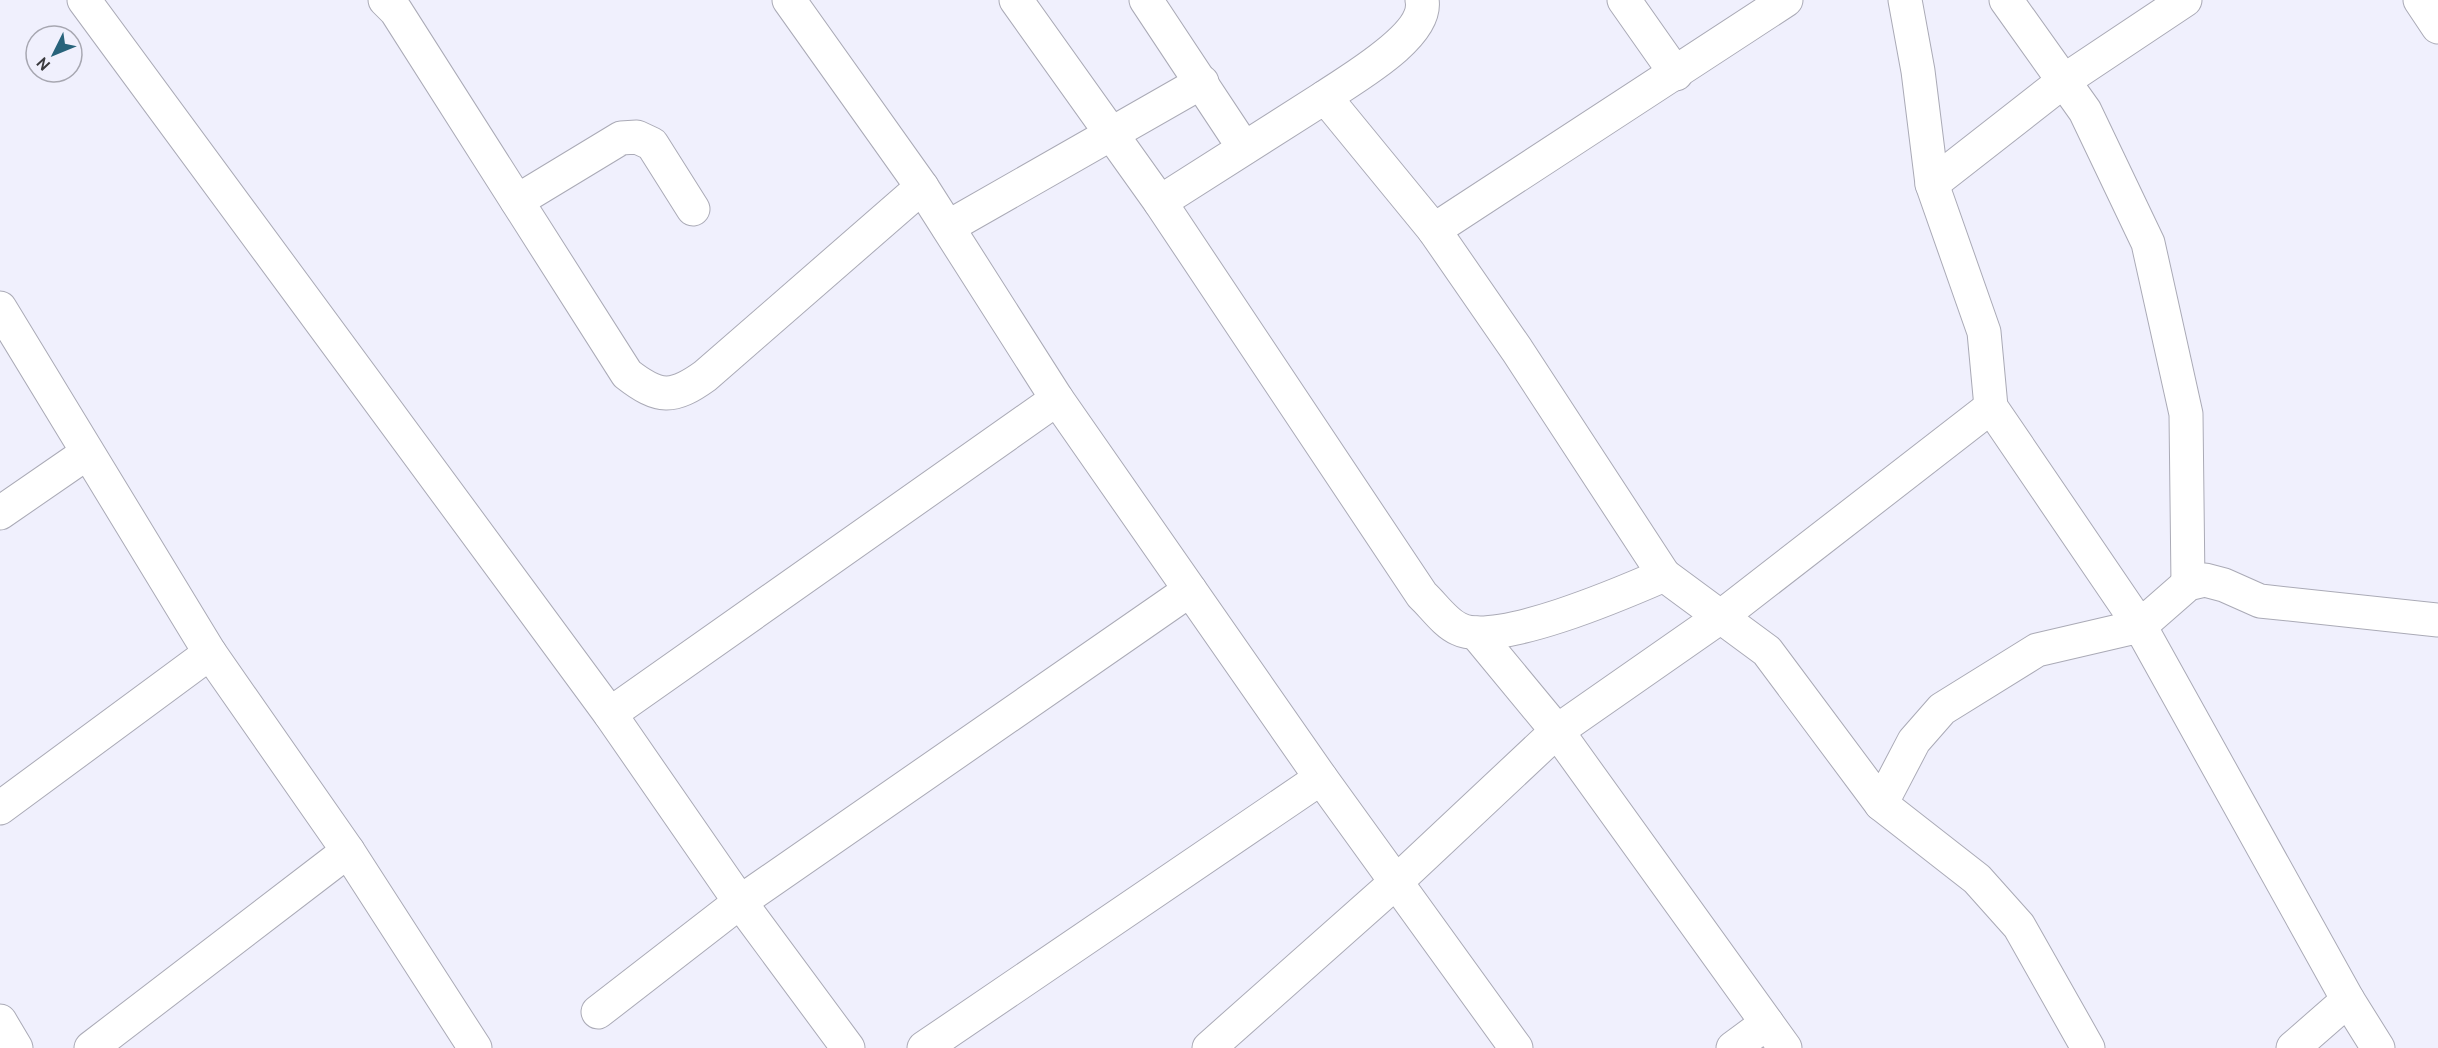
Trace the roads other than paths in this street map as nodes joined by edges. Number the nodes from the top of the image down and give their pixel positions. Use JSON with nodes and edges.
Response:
{"nodes":[{"id":1,"x":84,"y":0,"type":"edge"},
{"id":2,"x":789,"y":0,"type":"edge"},
{"id":3,"x":1016,"y":0,"type":"edge"},
{"id":4,"x":1146,"y":0,"type":"edge"},
{"id":5,"x":1422,"y":0,"type":"edge"},
{"id":6,"x":1624,"y":0,"type":"edge"},
{"id":7,"x":1786,"y":0,"type":"edge"},
{"id":8,"x":1905,"y":0,"type":"edge"},
{"id":9,"x":2006,"y":0,"type":"edge"},
{"id":10,"x":2185,"y":0,"type":"edge"},
{"id":11,"x":2420,"y":0,"type":"edge"},
{"id":12,"x":398,"y":4,"type":"edge"},
{"id":13,"x":2438,"y":27,"type":"edge"},
{"id":14,"x":1676,"y":74,"type":"junction"},
{"id":15,"x":2065,"y":80,"type":"junction"},
{"id":16,"x":1202,"y":82,"type":"junction"},
{"id":17,"x":1325,"y":97,"type":"junction"},
{"id":18,"x":1112,"y":133,"type":"junction"},
{"id":19,"x":1244,"y":148,"type":"junction"},
{"id":20,"x":1932,"y":184,"type":"junction"},
{"id":21,"x":922,"y":187,"type":"junction"},
{"id":22,"x":517,"y":201,"type":"junction"},
{"id":23,"x":1160,"y":202,"type":"junction"},
{"id":24,"x":693,"y":209,"type":"dead end"},
{"id":25,"x":948,"y":227,"type":"junction"},
{"id":26,"x":1434,"y":231,"type":"junction"},
{"id":27,"x":0,"y":308,"type":"edge"},
{"id":28,"x":1057,"y":399,"type":"junction"},
{"id":29,"x":1991,"y":407,"type":"junction"},
{"id":30,"x":87,"y":453,"type":"junction"},
{"id":31,"x":0,"y":513,"type":"edge"},
{"id":32,"x":1664,"y":575,"type":"junction"},
{"id":33,"x":2188,"y":584,"type":"junction"},
{"id":34,"x":1190,"y":590,"type":"junction"},
{"id":35,"x":1719,"y":618,"type":"junction"},
{"id":36,"x":2438,"y":620,"type":"edge"},
{"id":37,"x":2140,"y":626,"type":"junction"},
{"id":38,"x":1476,"y":633,"type":"junction"},
{"id":39,"x":210,"y":653,"type":"junction"},
{"id":40,"x":610,"y":714,"type":"junction"},
{"id":41,"x":1557,"y":731,"type":"junction"},
{"id":42,"x":1321,"y":778,"type":"junction"},
{"id":43,"x":1881,"y":804,"type":"junction"},
{"id":44,"x":0,"y":808,"type":"edge"},
{"id":45,"x":348,"y":851,"type":"junction"},
{"id":46,"x":1396,"y":882,"type":"junction"},
{"id":47,"x":740,"y":902,"type":"junction"},
{"id":48,"x":2348,"y":1000,"type":"junction"},
{"id":49,"x":598,"y":1012,"type":"dead end"},
{"id":50,"x":0,"y":1021,"type":"edge"},
{"id":51,"x":1776,"y":1036,"type":"edge"},
{"id":52,"x":470,"y":1046,"type":"edge"},
{"id":53,"x":1215,"y":1046,"type":"edge"},
{"id":54,"x":16,"y":1048,"type":"edge"},
{"id":55,"x":91,"y":1048,"type":"edge"},
{"id":56,"x":848,"y":1048,"type":"edge"},
{"id":57,"x":924,"y":1048,"type":"edge"},
{"id":58,"x":1516,"y":1048,"type":"edge"},
{"id":59,"x":1733,"y":1048,"type":"edge"},
{"id":60,"x":2088,"y":1048,"type":"edge"},
{"id":61,"x":2294,"y":1048,"type":"edge"},
{"id":62,"x":2378,"y":1048,"type":"edge"}],
"edges":[{"from":1,"to":40,"type":"street"},
{"from":2,"to":21,"type":"street"},
{"from":3,"to":18,"type":"street"},
{"from":4,"to":16,"type":"street"},
{"from":5,"to":17,"type":"street"},
{"from":6,"to":14,"type":"street"},
{"from":7,"to":14,"type":"street"},
{"from":8,"to":20,"type":"street"},
{"from":9,"to":15,"type":"street"},
{"from":10,"to":15,"type":"street"},
{"from":11,"to":13,"type":"street"},
{"from":12,"to":22,"type":"street"},
{"from":14,"to":26,"type":"street"},
{"from":15,"to":20,"type":"street"},
{"from":15,"to":33,"type":"street"},
{"from":16,"to":18,"type":"street"},
{"from":16,"to":19,"type":"street"},
{"from":17,"to":19,"type":"street"},
{"from":17,"to":26,"type":"street"},
{"from":18,"to":23,"type":"street"},
{"from":18,"to":25,"type":"street"},
{"from":19,"to":23,"type":"street"},
{"from":20,"to":29,"type":"street"},
{"from":21,"to":22,"type":"street"},
{"from":21,"to":25,"type":"street"},
{"from":22,"to":24,"type":"street"},
{"from":23,"to":38,"type":"street"},
{"from":25,"to":28,"type":"street"},
{"from":26,"to":32,"type":"street"},
{"from":27,"to":30,"type":"street"},
{"from":28,"to":34,"type":"street"},
{"from":28,"to":40,"type":"street"},
{"from":29,"to":35,"type":"street"},
{"from":29,"to":37,"type":"street"},
{"from":30,"to":31,"type":"street"},
{"from":30,"to":39,"type":"street"},
{"from":32,"to":35,"type":"street"},
{"from":32,"to":38,"type":"street"},
{"from":33,"to":36,"type":"street"},
{"from":33,"to":37,"type":"street"},
{"from":34,"to":42,"type":"street"},
{"from":34,"to":47,"type":"street"},
{"from":35,"to":41,"type":"street"},
{"from":35,"to":43,"type":"street"},
{"from":37,"to":43,"type":"street"},
{"from":37,"to":48,"type":"street"},
{"from":38,"to":41,"type":"street"},
{"from":39,"to":44,"type":"street"},
{"from":39,"to":45,"type":"street"},
{"from":40,"to":47,"type":"street"},
{"from":41,"to":46,"type":"street"},
{"from":41,"to":51,"type":"street"},
{"from":42,"to":46,"type":"street"},
{"from":42,"to":57,"type":"street"},
{"from":43,"to":60,"type":"street"},
{"from":45,"to":52,"type":"street"},
{"from":45,"to":55,"type":"street"},
{"from":46,"to":53,"type":"street"},
{"from":46,"to":58,"type":"street"},
{"from":47,"to":49,"type":"street"},
{"from":47,"to":56,"type":"street"},
{"from":48,"to":61,"type":"street"},
{"from":48,"to":62,"type":"street"},
{"from":50,"to":54,"type":"street"},
{"from":51,"to":59,"type":"street"}]}
